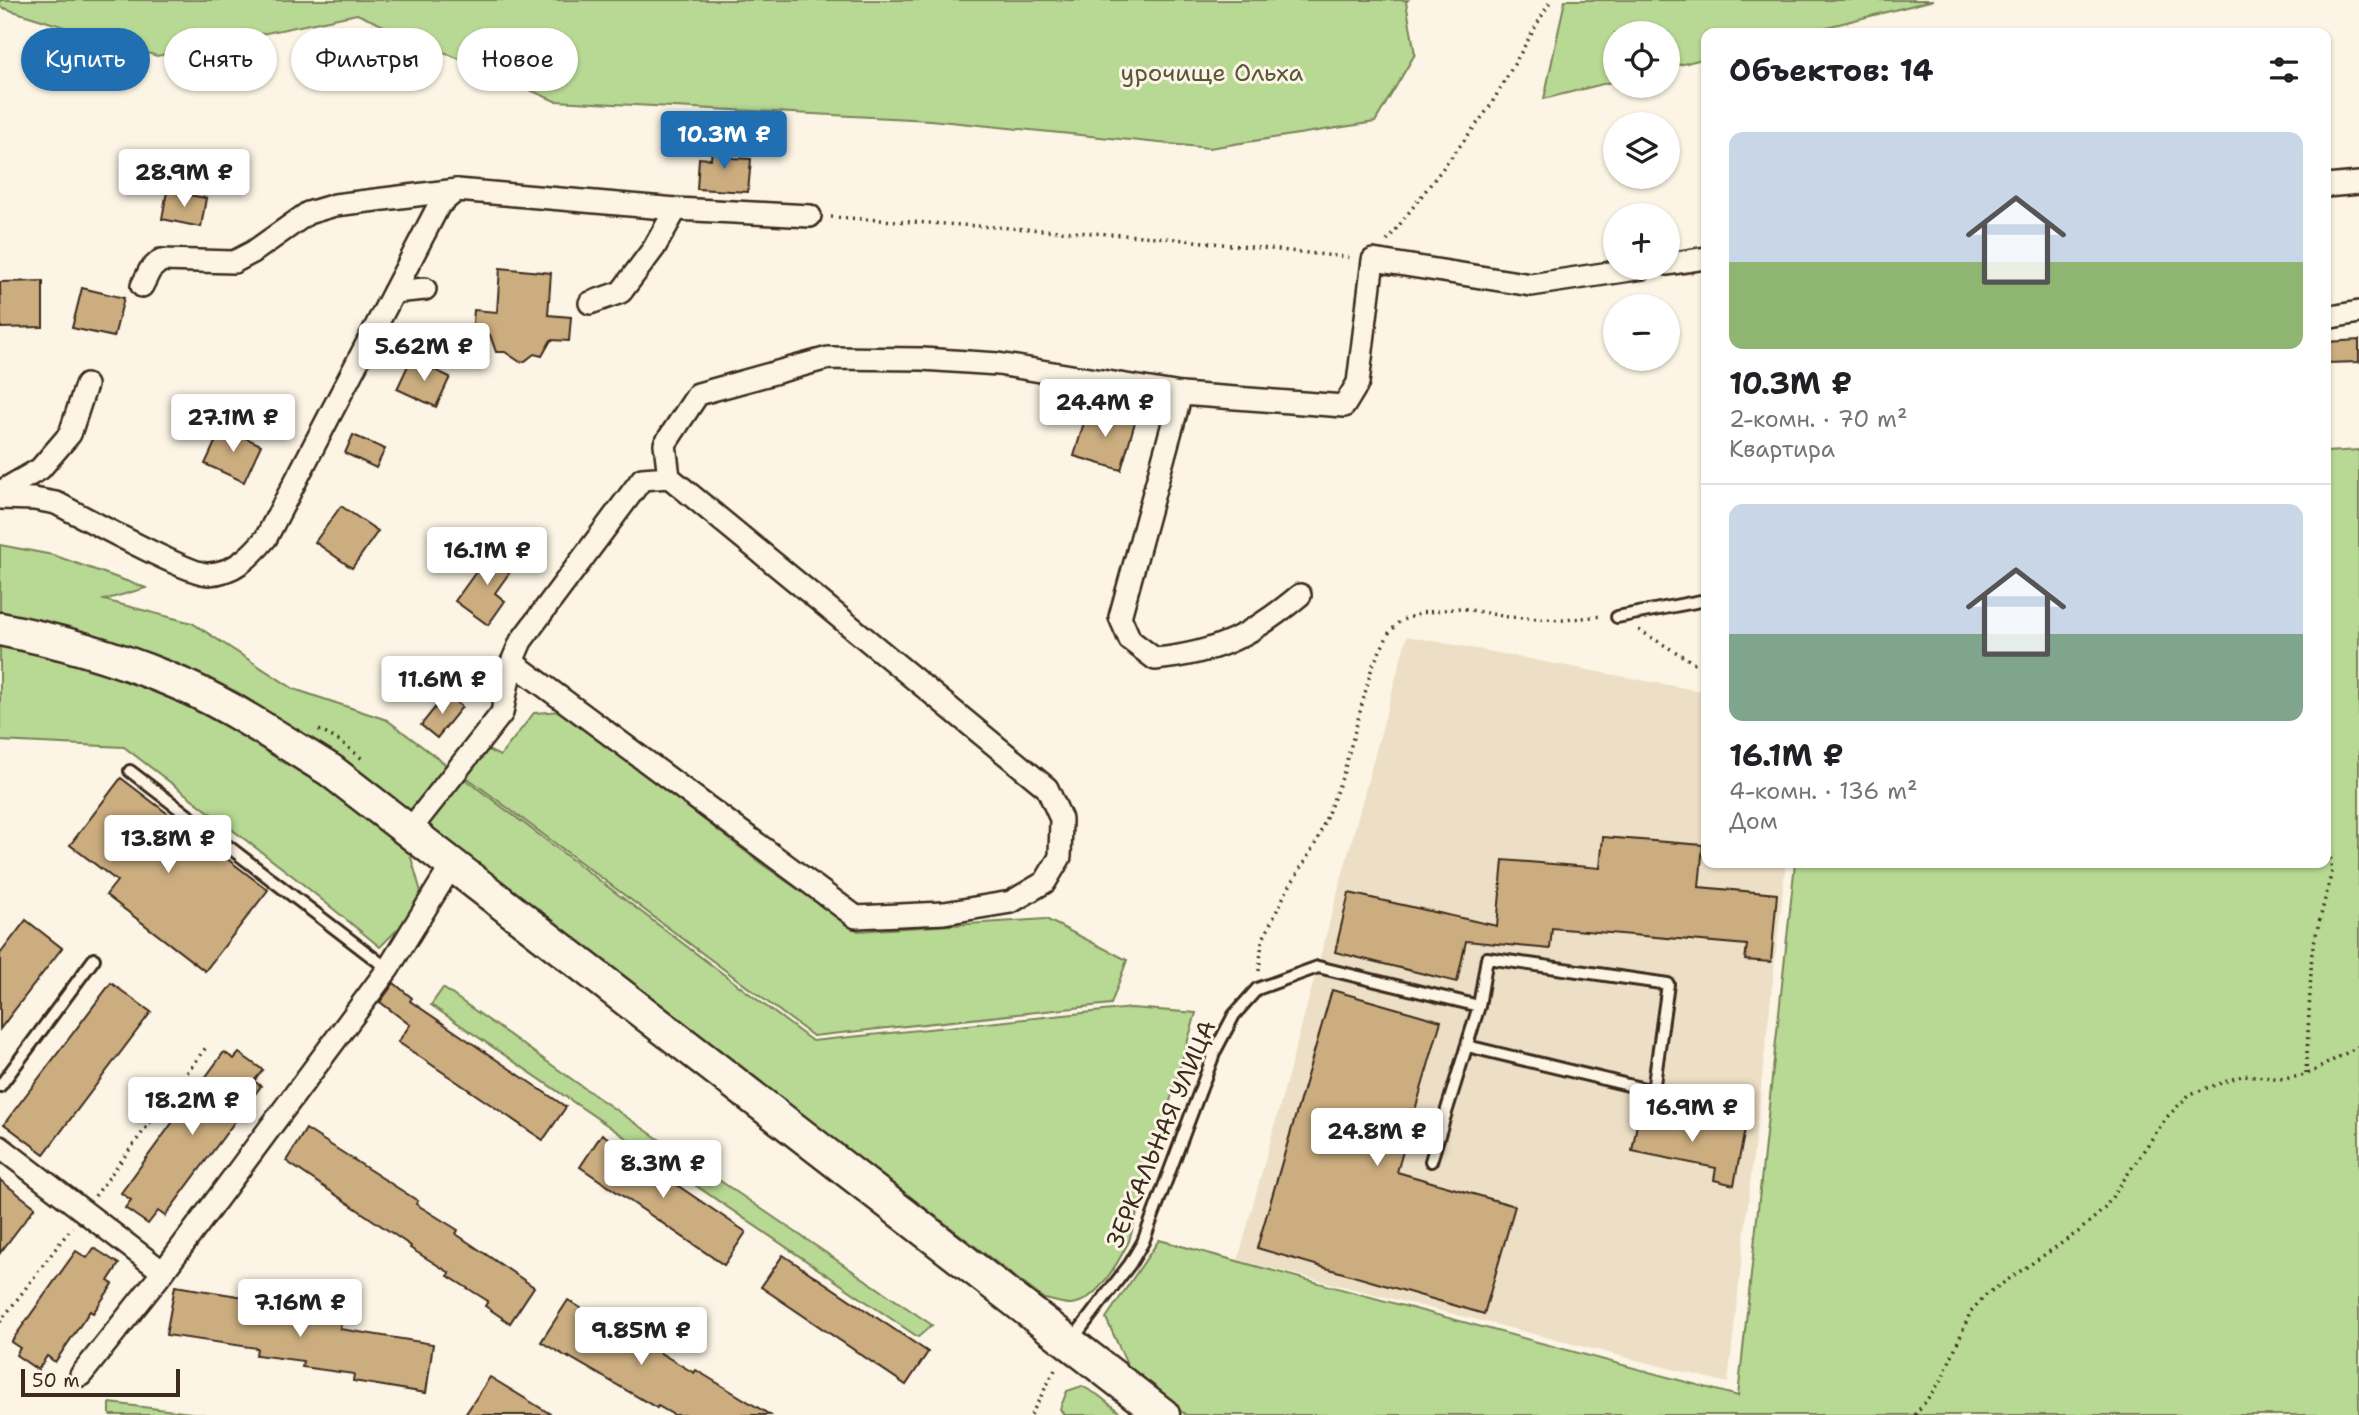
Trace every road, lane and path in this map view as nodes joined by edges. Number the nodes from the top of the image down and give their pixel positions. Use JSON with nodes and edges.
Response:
{"nodes":[{"id":1,"x":1551,"y":0,"type":"edge"},
{"id":2,"x":2359,"y":183,"type":"edge"},
{"id":3,"x":2331,"y":186,"type":"edge"},
{"id":4,"x":457,"y":190,"type":"junction"},
{"id":5,"x":676,"y":209,"type":"junction"},
{"id":6,"x":810,"y":216,"type":"joint"},
{"id":7,"x":1701,"y":259,"type":"edge"},
{"id":8,"x":1373,"y":260,"type":"junction"},
{"id":9,"x":1680,"y":262,"type":"edge"},
{"id":10,"x":1603,"y":274,"type":"edge"},
{"id":11,"x":142,"y":286,"type":"dead end"},
{"id":12,"x":425,"y":289,"type":"dead end"},
{"id":13,"x":394,"y":292,"type":"junction"},
{"id":14,"x":590,"y":303,"type":"dead end"},
{"id":15,"x":2359,"y":312,"type":"edge"},
{"id":16,"x":2331,"y":317,"type":"edge"},
{"id":17,"x":86,"y":385,"type":"dead end"},
{"id":18,"x":1181,"y":394,"type":"junction"},
{"id":19,"x":670,"y":477,"type":"junction"},
{"id":20,"x":0,"y":492,"type":"edge"},
{"id":21,"x":0,"y":498,"type":"edge"},
{"id":22,"x":1300,"y":595,"type":"dead end"},
{"id":23,"x":1701,"y":601,"type":"edge"},
{"id":24,"x":1617,"y":617,"type":"junction"},
{"id":25,"x":0,"y":629,"type":"edge"},
{"id":26,"x":512,"y":662,"type":"junction"},
{"id":27,"x":1701,"y":667,"type":"edge"},
{"id":28,"x":130,"y":771,"type":"dead end"},
{"id":29,"x":409,"y":831,"type":"junction"},
{"id":30,"x":2331,"y":862,"type":"edge"},
{"id":31,"x":452,"y":864,"type":"junction"},
{"id":32,"x":94,"y":959,"type":"dead end"},
{"id":33,"x":388,"y":969,"type":"junction"},
{"id":34,"x":1257,"y":989,"type":"junction"},
{"id":35,"x":1479,"y":1006,"type":"junction"},
{"id":36,"x":207,"y":1046,"type":"dead end"},
{"id":37,"x":1467,"y":1046,"type":"junction"},
{"id":38,"x":2359,"y":1046,"type":"edge"},
{"id":39,"x":2306,"y":1075,"type":"junction"},
{"id":40,"x":0,"y":1086,"type":"edge"},
{"id":41,"x":0,"y":1147,"type":"edge"},
{"id":42,"x":1431,"y":1161,"type":"dead end"},
{"id":43,"x":84,"y":1211,"type":"junction"},
{"id":44,"x":163,"y":1272,"type":"junction"},
{"id":45,"x":0,"y":1321,"type":"edge"},
{"id":46,"x":1070,"y":1343,"type":"junction"},
{"id":47,"x":81,"y":1375,"type":"dead end"},
{"id":48,"x":1031,"y":1415,"type":"edge"},
{"id":49,"x":1163,"y":1415,"type":"edge"},
{"id":50,"x":1914,"y":1415,"type":"edge"}],
"edges":[{"from":1,"to":8,"type":"path"},
{"from":2,"to":3,"type":"street"},
{"from":4,"to":5,"type":"street"},
{"from":4,"to":11,"type":"street"},
{"from":4,"to":13,"type":"street"},
{"from":5,"to":6,"type":"street"},
{"from":5,"to":14,"type":"street"},
{"from":6,"to":8,"type":"path"},
{"from":7,"to":9,"type":"street"},
{"from":8,"to":10,"type":"street"},
{"from":8,"to":18,"type":"street"},
{"from":12,"to":13,"type":"street"},
{"from":13,"to":21,"type":"street"},
{"from":15,"to":16,"type":"street"},
{"from":17,"to":20,"type":"street"},
{"from":18,"to":19,"type":"street"},
{"from":18,"to":22,"type":"street"},
{"from":19,"to":26,"type":"street"},
{"from":19,"to":26,"type":"street"},
{"from":23,"to":24,"type":"lane"},
{"from":24,"to":27,"type":"path"},
{"from":24,"to":34,"type":"path"},
{"from":25,"to":29,"type":"street"},
{"from":26,"to":29,"type":"street"},
{"from":28,"to":33,"type":"lane"},
{"from":29,"to":31,"type":"street"},
{"from":30,"to":39,"type":"path"},
{"from":31,"to":33,"type":"street"},
{"from":31,"to":46,"type":"street"},
{"from":32,"to":40,"type":"lane"},
{"from":33,"to":44,"type":"street"},
{"from":34,"to":35,"type":"lane","name":"ЗЕРКАЛЬНАЯ УЛИЦА"},
{"from":34,"to":46,"type":"lane","name":"ЗЕРКАЛЬНАЯ УЛИЦА"},
{"from":35,"to":37,"type":"lane"},
{"from":35,"to":37,"type":"lane"},
{"from":36,"to":43,"type":"path"},
{"from":37,"to":42,"type":"lane"},
{"from":38,"to":39,"type":"path"},
{"from":39,"to":50,"type":"path"},
{"from":41,"to":43,"type":"street"},
{"from":43,"to":44,"type":"street"},
{"from":43,"to":45,"type":"path"},
{"from":44,"to":47,"type":"street"},
{"from":46,"to":48,"type":"path"},
{"from":46,"to":49,"type":"street"}]}
